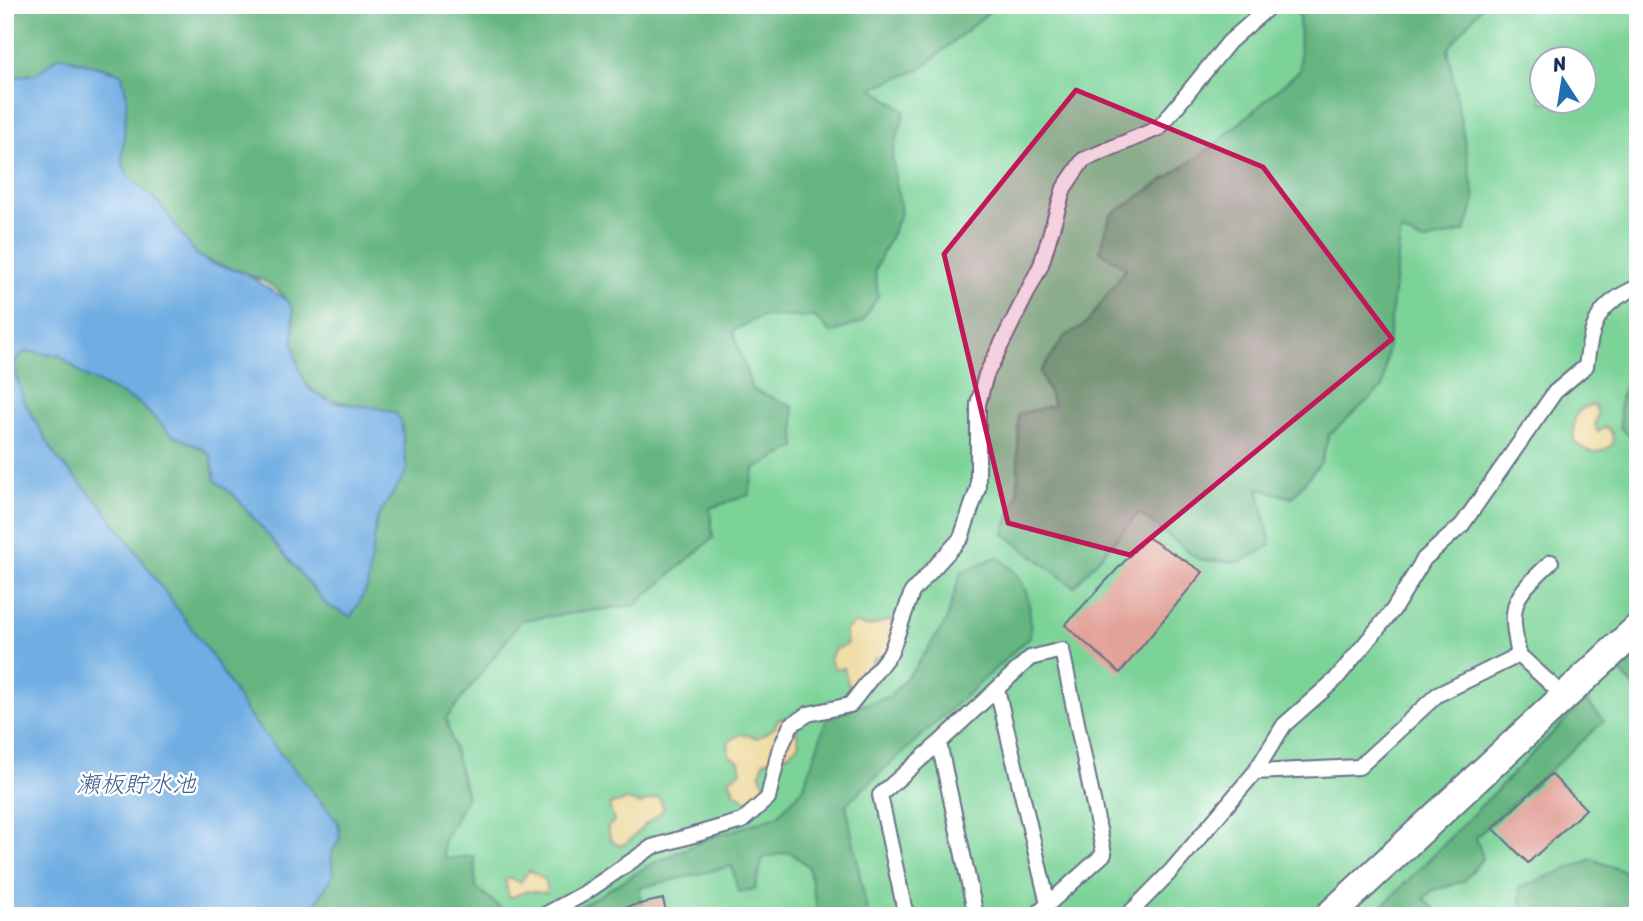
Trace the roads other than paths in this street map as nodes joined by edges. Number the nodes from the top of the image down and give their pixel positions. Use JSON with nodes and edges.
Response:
{"nodes":[{"id":1,"x":1270,"y":5,"type":"edge"},
{"id":2,"x":1638,"y":287,"type":"edge"},
{"id":3,"x":1551,"y":562,"type":"dead end"},
{"id":4,"x":1638,"y":628,"type":"edge"},
{"id":5,"x":1519,"y":655,"type":"junction"},
{"id":6,"x":997,"y":689,"type":"junction"},
{"id":7,"x":1563,"y":695,"type":"junction"},
{"id":8,"x":939,"y":743,"type":"junction"},
{"id":9,"x":1255,"y":772,"type":"junction"},
{"id":10,"x":1048,"y":904,"type":"junction"},
{"id":11,"x":544,"y":916,"type":"edge"},
{"id":12,"x":906,"y":916,"type":"edge"},
{"id":13,"x":976,"y":916,"type":"edge"},
{"id":14,"x":1035,"y":916,"type":"edge"},
{"id":15,"x":1127,"y":916,"type":"edge"},
{"id":16,"x":1329,"y":916,"type":"edge"}],
"edges":[{"from":1,"to":11,"type":"lane"},
{"from":2,"to":9,"type":"lane"},
{"from":3,"to":5,"type":"lane"},
{"from":4,"to":7,"type":"street"},
{"from":5,"to":7,"type":"lane"},
{"from":5,"to":9,"type":"lane"},
{"from":6,"to":8,"type":"lane"},
{"from":6,"to":10,"type":"lane"},
{"from":6,"to":10,"type":"lane"},
{"from":7,"to":16,"type":"street"},
{"from":8,"to":12,"type":"lane"},
{"from":8,"to":13,"type":"lane"},
{"from":9,"to":15,"type":"lane"},
{"from":10,"to":14,"type":"lane"}]}
